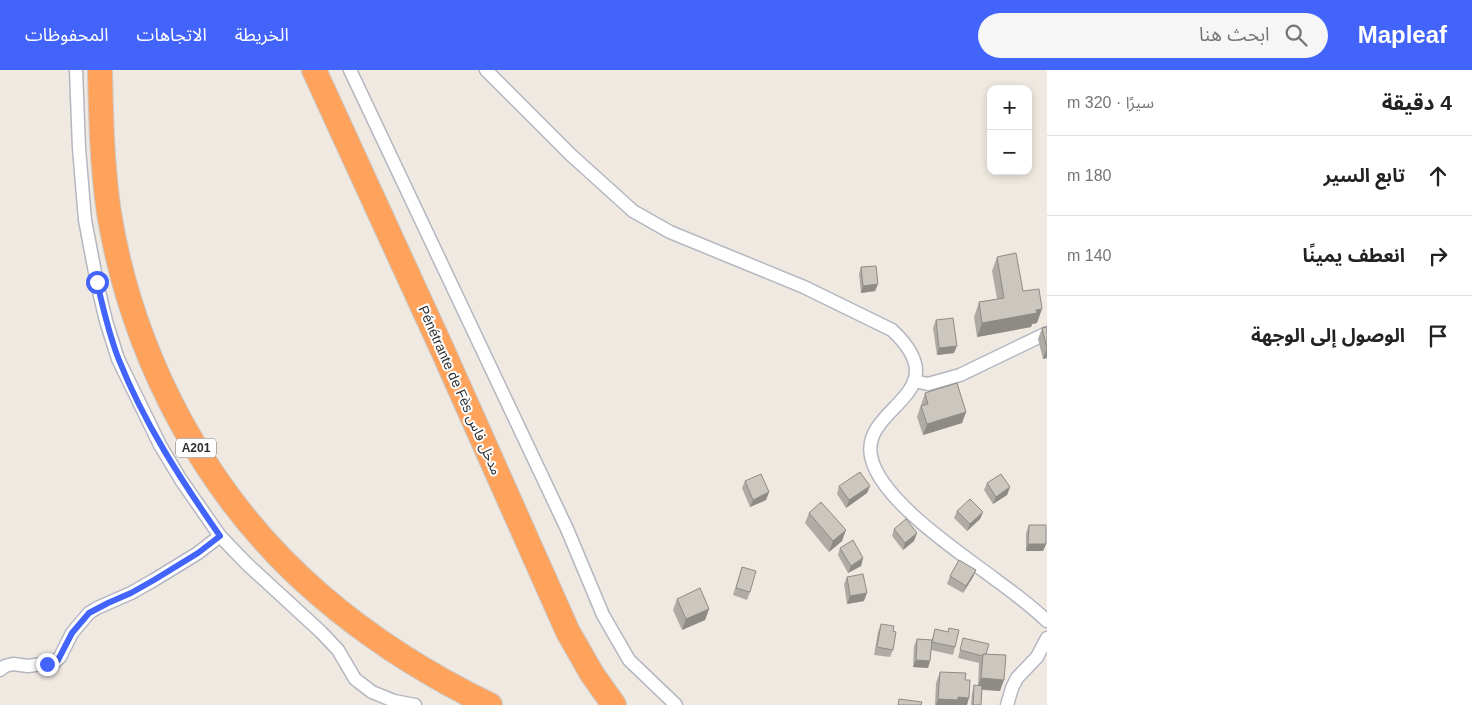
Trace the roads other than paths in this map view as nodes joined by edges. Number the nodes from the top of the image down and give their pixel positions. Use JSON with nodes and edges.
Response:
{"nodes":[{"id":1,"x":76,"y":70,"type":"edge"},
{"id":2,"x":100,"y":70,"type":"edge"},
{"id":3,"x":314,"y":70,"type":"edge"},
{"id":4,"x":350,"y":70,"type":"edge"},
{"id":5,"x":486,"y":70,"type":"edge"},
{"id":6,"x":1047,"y":333,"type":"edge"},
{"id":7,"x":914,"y":381,"type":"junction"},
{"id":8,"x":220,"y":536,"type":"junction"},
{"id":9,"x":1047,"y":620,"type":"edge"},
{"id":10,"x":1047,"y":638,"type":"edge"},
{"id":11,"x":0,"y":670,"type":"edge"},
{"id":12,"x":415,"y":705,"type":"edge"},
{"id":13,"x":490,"y":705,"type":"edge"},
{"id":14,"x":614,"y":705,"type":"edge"},
{"id":15,"x":676,"y":705,"type":"edge"},
{"id":16,"x":1007,"y":705,"type":"edge"}],
"edges":[{"from":1,"to":8,"type":"street"},
{"from":2,"to":13,"type":"highway","number":"A201"},
{"from":3,"to":14,"type":"highway","name":"Pénétrante de Fès مدخل فاس"},
{"from":4,"to":15,"type":"street"},
{"from":5,"to":7,"type":"street"},
{"from":6,"to":7,"type":"street"},
{"from":7,"to":9,"type":"street"},
{"from":8,"to":11,"type":"street"},
{"from":8,"to":12,"type":"street"},
{"from":10,"to":16,"type":"street"}]}
